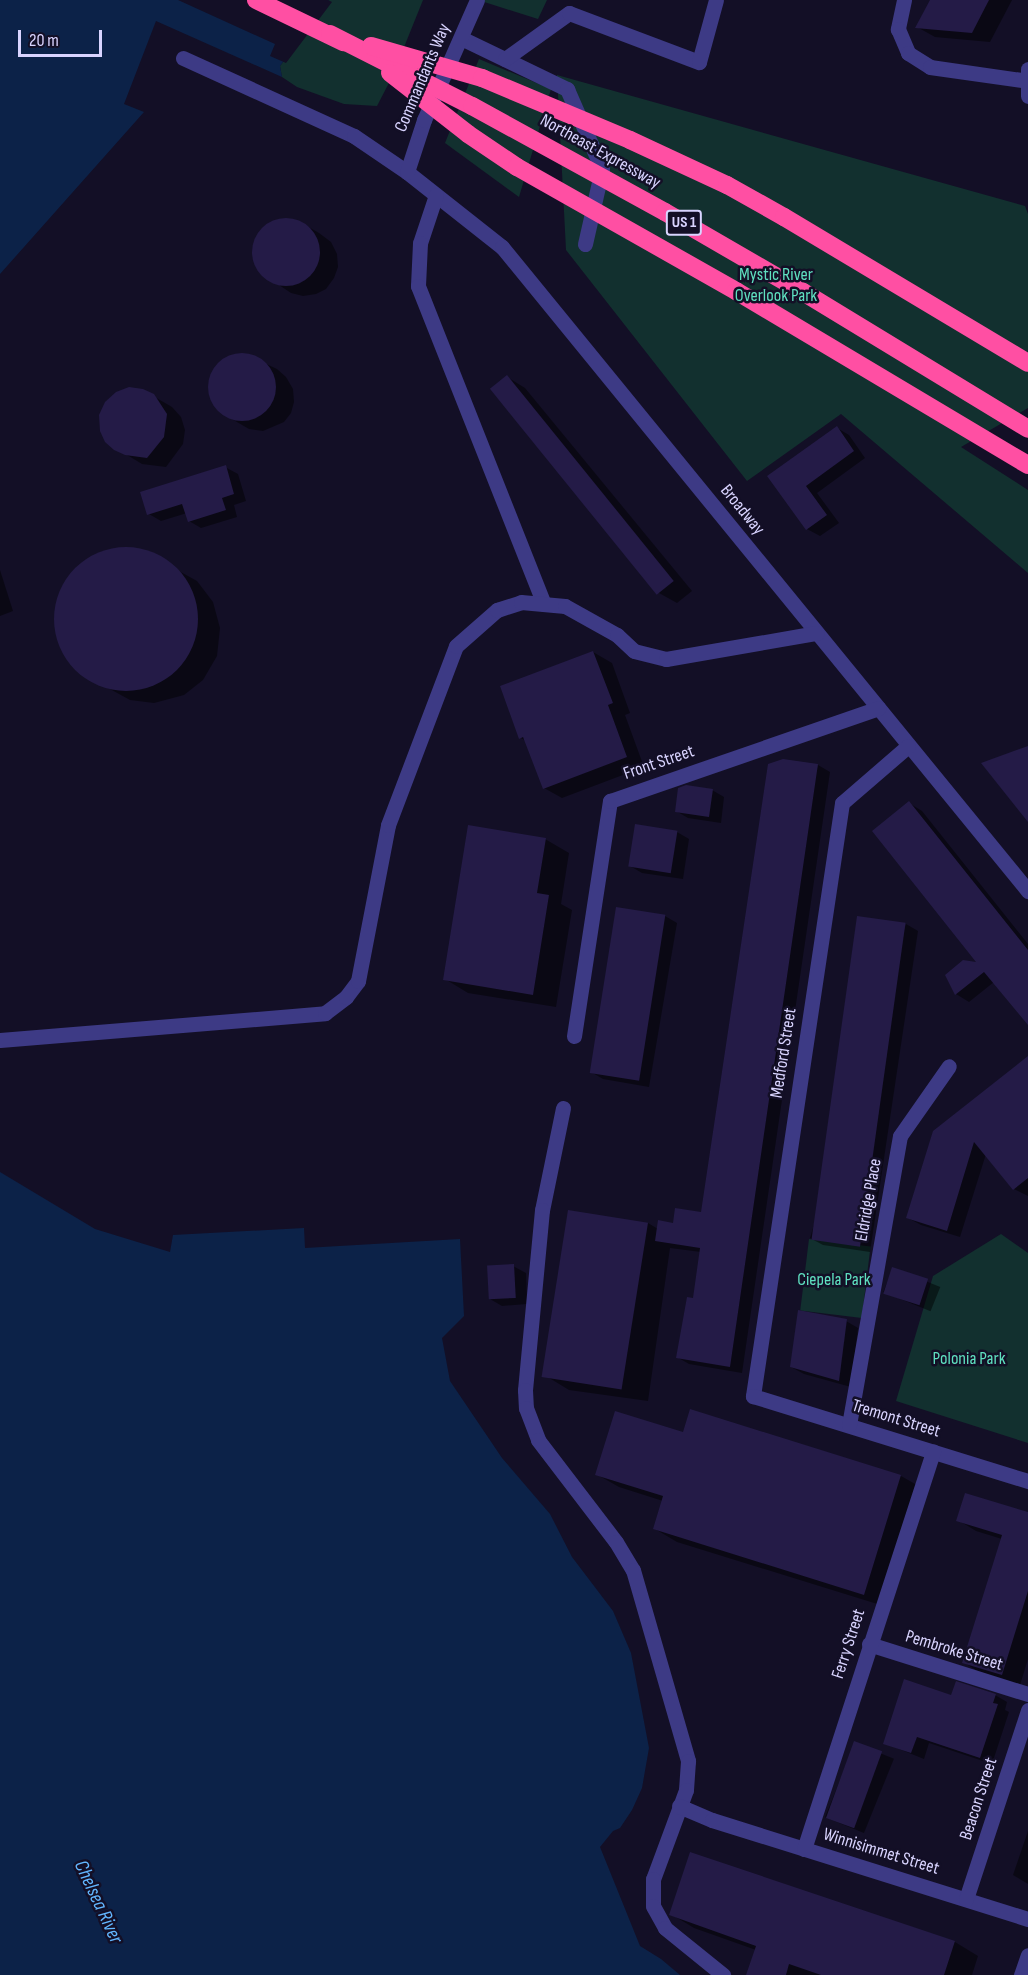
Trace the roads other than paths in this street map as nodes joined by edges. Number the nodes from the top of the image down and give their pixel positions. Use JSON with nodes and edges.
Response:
{"nodes":[{"id":1,"x":256,"y":0,"type":"edge"},
{"id":2,"x":477,"y":0,"type":"edge"},
{"id":3,"x":716,"y":0,"type":"edge"},
{"id":4,"x":904,"y":0,"type":"edge"},
{"id":5,"x":330,"y":34,"type":"junction"},
{"id":6,"x":461,"y":38,"type":"junction"},
{"id":7,"x":360,"y":50,"type":"junction"},
{"id":8,"x":183,"y":58,"type":"dead end"},
{"id":9,"x":505,"y":59,"type":"junction"},
{"id":10,"x":1028,"y":69,"type":"edge"},
{"id":11,"x":1028,"y":81,"type":"edge"},
{"id":12,"x":1028,"y":96,"type":"edge"},
{"id":13,"x":407,"y":172,"type":"junction"},
{"id":14,"x":436,"y":195,"type":"junction"},
{"id":15,"x":585,"y":244,"type":"dead end"},
{"id":16,"x":1028,"y":363,"type":"edge"},
{"id":17,"x":1028,"y":429,"type":"edge"},
{"id":18,"x":1028,"y":465,"type":"edge"},
{"id":19,"x":544,"y":604,"type":"junction"},
{"id":20,"x":817,"y":633,"type":"junction"},
{"id":21,"x":878,"y":708,"type":"junction"},
{"id":22,"x":908,"y":746,"type":"junction"},
{"id":23,"x":1028,"y":891,"type":"edge"},
{"id":24,"x":574,"y":1036,"type":"dead end"},
{"id":25,"x":0,"y":1040,"type":"edge"},
{"id":26,"x":949,"y":1066,"type":"dead end"},
{"id":27,"x":563,"y":1108,"type":"dead end"},
{"id":28,"x":753,"y":1396,"type":"joint"},
{"id":29,"x":849,"y":1425,"type":"junction"},
{"id":30,"x":933,"y":1451,"type":"junction"},
{"id":31,"x":1028,"y":1481,"type":"edge"},
{"id":32,"x":869,"y":1644,"type":"junction"},
{"id":33,"x":1028,"y":1694,"type":"edge"},
{"id":34,"x":1028,"y":1710,"type":"edge"},
{"id":35,"x":679,"y":1806,"type":"junction"},
{"id":36,"x":804,"y":1849,"type":"junction"},
{"id":37,"x":966,"y":1899,"type":"junction"},
{"id":38,"x":1028,"y":1919,"type":"edge"},
{"id":39,"x":1028,"y":1955,"type":"edge"},
{"id":40,"x":723,"y":1975,"type":"edge"},
{"id":41,"x":1021,"y":1975,"type":"edge"}],
"edges":[{"from":1,"to":5,"type":"highway","number":"US 1"},
{"from":1,"to":7,"type":"highway","number":"US 1","bridge":true},
{"from":2,"to":6,"type":"street","name":"Commandants Way"},
{"from":3,"to":9,"type":"street"},
{"from":4,"to":11,"type":"street"},
{"from":5,"to":16,"type":"highway","bridge":true},
{"from":5,"to":17,"type":"highway","name":"Northeast Expressway","number":"US 1","bridge":true},
{"from":6,"to":9,"type":"street"},
{"from":6,"to":13,"type":"street","name":"Commandants Way"},
{"from":7,"to":17,"type":"highway","name":"Northeast Expressway","number":"US 1","bridge":true},
{"from":7,"to":18,"type":"highway","bridge":true},
{"from":8,"to":13,"type":"street","name":"Broadway"},
{"from":9,"to":15,"type":"street"},
{"from":10,"to":11,"type":"street"},
{"from":11,"to":12,"type":"street"},
{"from":13,"to":14,"type":"street","name":"Broadway"},
{"from":14,"to":19,"type":"street"},
{"from":14,"to":20,"type":"street","name":"Broadway"},
{"from":19,"to":20,"type":"street"},
{"from":19,"to":25,"type":"street"},
{"from":20,"to":21,"type":"street","name":"Broadway"},
{"from":21,"to":22,"type":"street","name":"Broadway"},
{"from":21,"to":24,"type":"street","name":"Front Street"},
{"from":22,"to":23,"type":"street","name":"Broadway"},
{"from":22,"to":28,"type":"street","name":"Medford Street"},
{"from":26,"to":29,"type":"street","name":"Eldridge Place"},
{"from":27,"to":35,"type":"street"},
{"from":28,"to":29,"type":"street","name":"Tremont Street"},
{"from":29,"to":30,"type":"street","name":"Tremont Street"},
{"from":30,"to":31,"type":"street","name":"Tremont Street"},
{"from":30,"to":32,"type":"street","name":"Ferry Street"},
{"from":32,"to":33,"type":"street","name":"Pembroke Street"},
{"from":32,"to":36,"type":"street","name":"Ferry Street"},
{"from":34,"to":37,"type":"street","name":"Beacon Street"},
{"from":35,"to":36,"type":"street","name":"Winnisimmet Street"},
{"from":35,"to":40,"type":"street"},
{"from":36,"to":37,"type":"street","name":"Winnisimmet Street"},
{"from":37,"to":38,"type":"street","name":"Winnisimmet Street"},
{"from":39,"to":41,"type":"street"}]}
